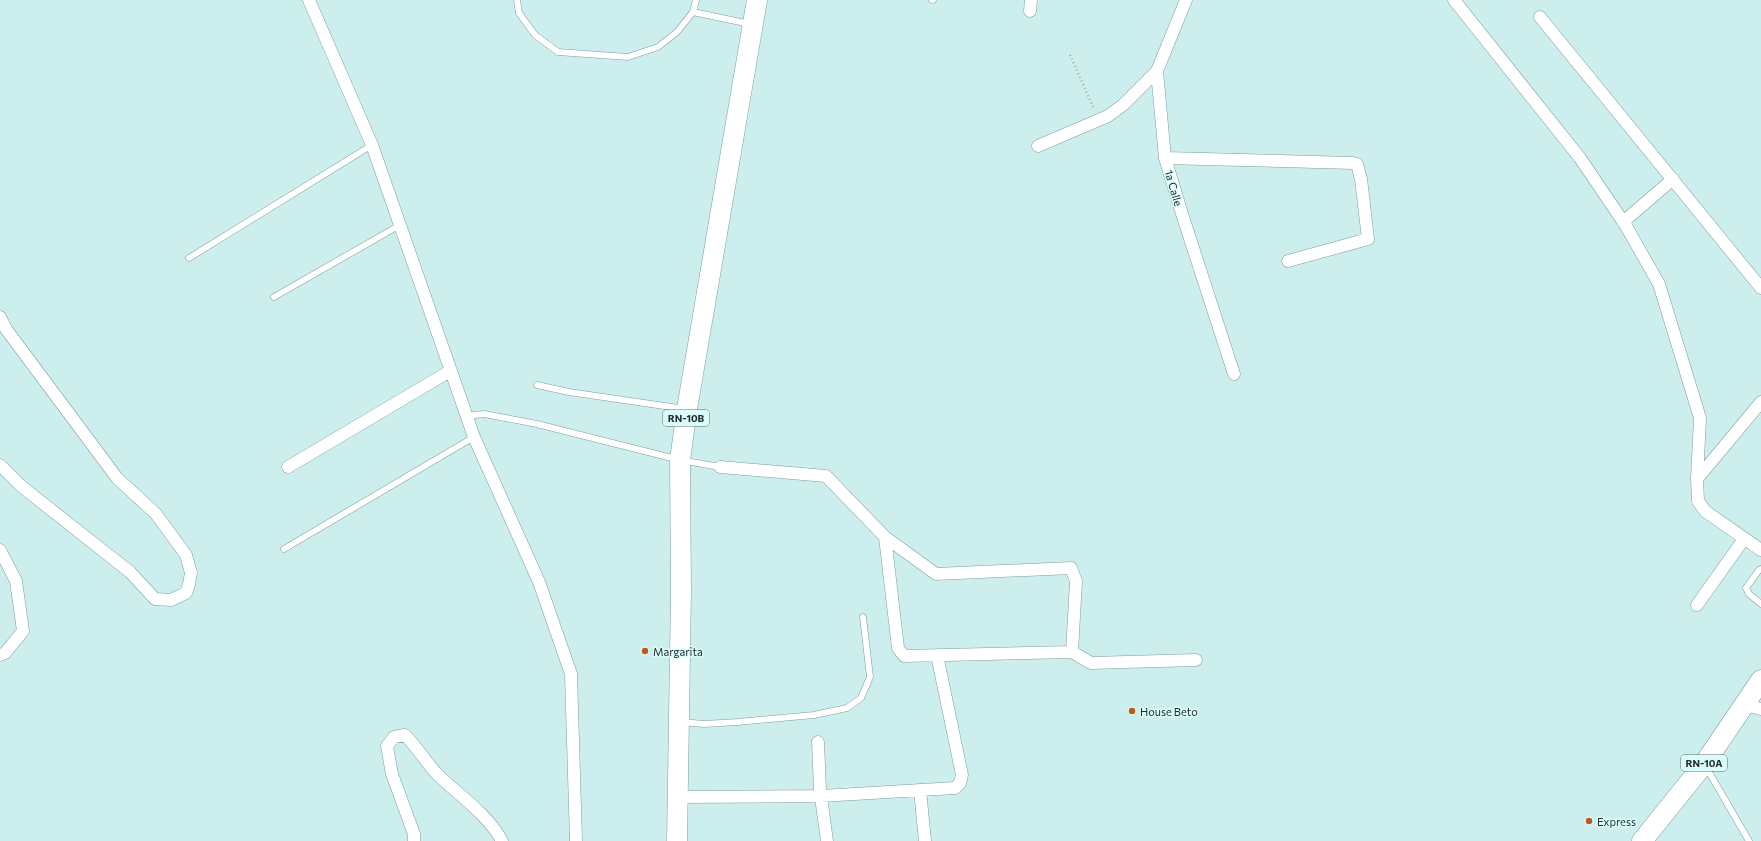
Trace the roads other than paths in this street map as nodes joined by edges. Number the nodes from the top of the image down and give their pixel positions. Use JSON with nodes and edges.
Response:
{"nodes":[{"id":1,"x":309,"y":0,"type":"edge"},
{"id":2,"x":517,"y":0,"type":"edge"},
{"id":3,"x":696,"y":0,"type":"edge"},
{"id":4,"x":757,"y":0,"type":"edge"},
{"id":5,"x":1186,"y":0,"type":"edge"},
{"id":6,"x":1454,"y":0,"type":"edge"},
{"id":7,"x":693,"y":12,"type":"junction"},
{"id":8,"x":1540,"y":17,"type":"dead end"},
{"id":9,"x":754,"y":24,"type":"junction"},
{"id":10,"x":1157,"y":71,"type":"junction"},
{"id":11,"x":372,"y":145,"type":"junction"},
{"id":12,"x":1038,"y":146,"type":"dead end"},
{"id":13,"x":1165,"y":158,"type":"junction"},
{"id":14,"x":1673,"y":179,"type":"junction"},
{"id":15,"x":1623,"y":222,"type":"junction"},
{"id":16,"x":400,"y":225,"type":"junction"},
{"id":17,"x":189,"y":258,"type":"dead end"},
{"id":18,"x":1288,"y":261,"type":"dead end"},
{"id":19,"x":1761,"y":288,"type":"edge"},
{"id":20,"x":274,"y":297,"type":"dead end"},
{"id":21,"x":0,"y":317,"type":"edge"},
{"id":22,"x":450,"y":371,"type":"junction"},
{"id":23,"x":1234,"y":374,"type":"dead end"},
{"id":24,"x":538,"y":385,"type":"dead end"},
{"id":25,"x":1761,"y":402,"type":"edge"},
{"id":26,"x":687,"y":409,"type":"junction"},
{"id":27,"x":466,"y":416,"type":"junction"},
{"id":28,"x":474,"y":437,"type":"junction"},
{"id":29,"x":680,"y":460,"type":"junction"},
{"id":30,"x":0,"y":465,"type":"edge"},
{"id":31,"x":288,"y":467,"type":"dead end"},
{"id":32,"x":720,"y":467,"type":"joint"},
{"id":33,"x":1697,"y":479,"type":"junction"},
{"id":34,"x":885,"y":537,"type":"junction"},
{"id":35,"x":1744,"y":539,"type":"junction"},
{"id":36,"x":284,"y":549,"type":"dead end"},
{"id":37,"x":0,"y":550,"type":"edge"},
{"id":38,"x":1761,"y":550,"type":"edge"},
{"id":39,"x":1761,"y":569,"type":"edge"},
{"id":40,"x":1697,"y":604,"type":"dead end"},
{"id":41,"x":1761,"y":604,"type":"edge"},
{"id":42,"x":863,"y":617,"type":"dead end"},
{"id":43,"x":1072,"y":652,"type":"junction"},
{"id":44,"x":0,"y":655,"type":"edge"},
{"id":45,"x":937,"y":655,"type":"junction"},
{"id":46,"x":1196,"y":660,"type":"dead end"},
{"id":47,"x":1761,"y":680,"type":"edge"},
{"id":48,"x":1752,"y":707,"type":"edge"},
{"id":49,"x":679,"y":722,"type":"junction"},
{"id":50,"x":818,"y":742,"type":"dead end"},
{"id":51,"x":1704,"y":764,"type":"junction"},
{"id":52,"x":920,"y":790,"type":"junction"},
{"id":53,"x":821,"y":796,"type":"junction"},
{"id":54,"x":678,"y":797,"type":"junction"},
{"id":55,"x":414,"y":841,"type":"edge"},
{"id":56,"x":502,"y":841,"type":"edge"},
{"id":57,"x":576,"y":841,"type":"edge"},
{"id":58,"x":677,"y":841,"type":"edge"},
{"id":59,"x":827,"y":841,"type":"edge"},
{"id":60,"x":925,"y":841,"type":"edge"},
{"id":61,"x":1642,"y":841,"type":"edge"},
{"id":62,"x":1749,"y":841,"type":"edge"}],
"edges":[{"from":1,"to":11,"type":"street"},
{"from":2,"to":7,"type":"lane"},
{"from":3,"to":7,"type":"lane"},
{"from":4,"to":9,"type":"main road","number":"RN-10B"},
{"from":5,"to":10,"type":"street","name":"1a Calle"},
{"from":6,"to":15,"type":"street"},
{"from":7,"to":9,"type":"lane"},
{"from":8,"to":14,"type":"street"},
{"from":9,"to":26,"type":"main road","number":"RN-10B"},
{"from":10,"to":12,"type":"street"},
{"from":10,"to":13,"type":"street","name":"1a Calle"},
{"from":11,"to":16,"type":"street"},
{"from":11,"to":17,"type":"lane"},
{"from":13,"to":18,"type":"street"},
{"from":13,"to":23,"type":"street","name":"1a Calle"},
{"from":14,"to":15,"type":"street"},
{"from":14,"to":19,"type":"street"},
{"from":15,"to":33,"type":"street"},
{"from":16,"to":20,"type":"lane"},
{"from":16,"to":22,"type":"street"},
{"from":21,"to":30,"type":"street"},
{"from":22,"to":27,"type":"street"},
{"from":22,"to":31,"type":"street"},
{"from":24,"to":26,"type":"lane"},
{"from":25,"to":33,"type":"street"},
{"from":26,"to":29,"type":"main road","number":"RN-10B"},
{"from":27,"to":28,"type":"street"},
{"from":27,"to":29,"type":"lane"},
{"from":28,"to":36,"type":"lane"},
{"from":28,"to":57,"type":"street"},
{"from":29,"to":32,"type":"lane"},
{"from":29,"to":49,"type":"main road","number":"RN-10B"},
{"from":32,"to":34,"type":"street"},
{"from":33,"to":35,"type":"street"},
{"from":34,"to":43,"type":"street"},
{"from":34,"to":45,"type":"street"},
{"from":35,"to":38,"type":"street"},
{"from":35,"to":40,"type":"street"},
{"from":37,"to":44,"type":"street"},
{"from":39,"to":41,"type":"lane"},
{"from":42,"to":49,"type":"lane"},
{"from":43,"to":45,"type":"street"},
{"from":43,"to":46,"type":"street"},
{"from":45,"to":52,"type":"street"},
{"from":47,"to":48,"type":"main road","number":"RN-10A"},
{"from":48,"to":51,"type":"main road","number":"RN-10A"},
{"from":49,"to":54,"type":"main road","number":"RN-10B"},
{"from":50,"to":53,"type":"street"},
{"from":51,"to":61,"type":"main road","number":"RN-10A"},
{"from":51,"to":62,"type":"lane"},
{"from":52,"to":53,"type":"street"},
{"from":52,"to":60,"type":"street"},
{"from":53,"to":54,"type":"street"},
{"from":53,"to":59,"type":"street"},
{"from":54,"to":58,"type":"main road","number":"RN-10B"},
{"from":55,"to":56,"type":"street"}]}
